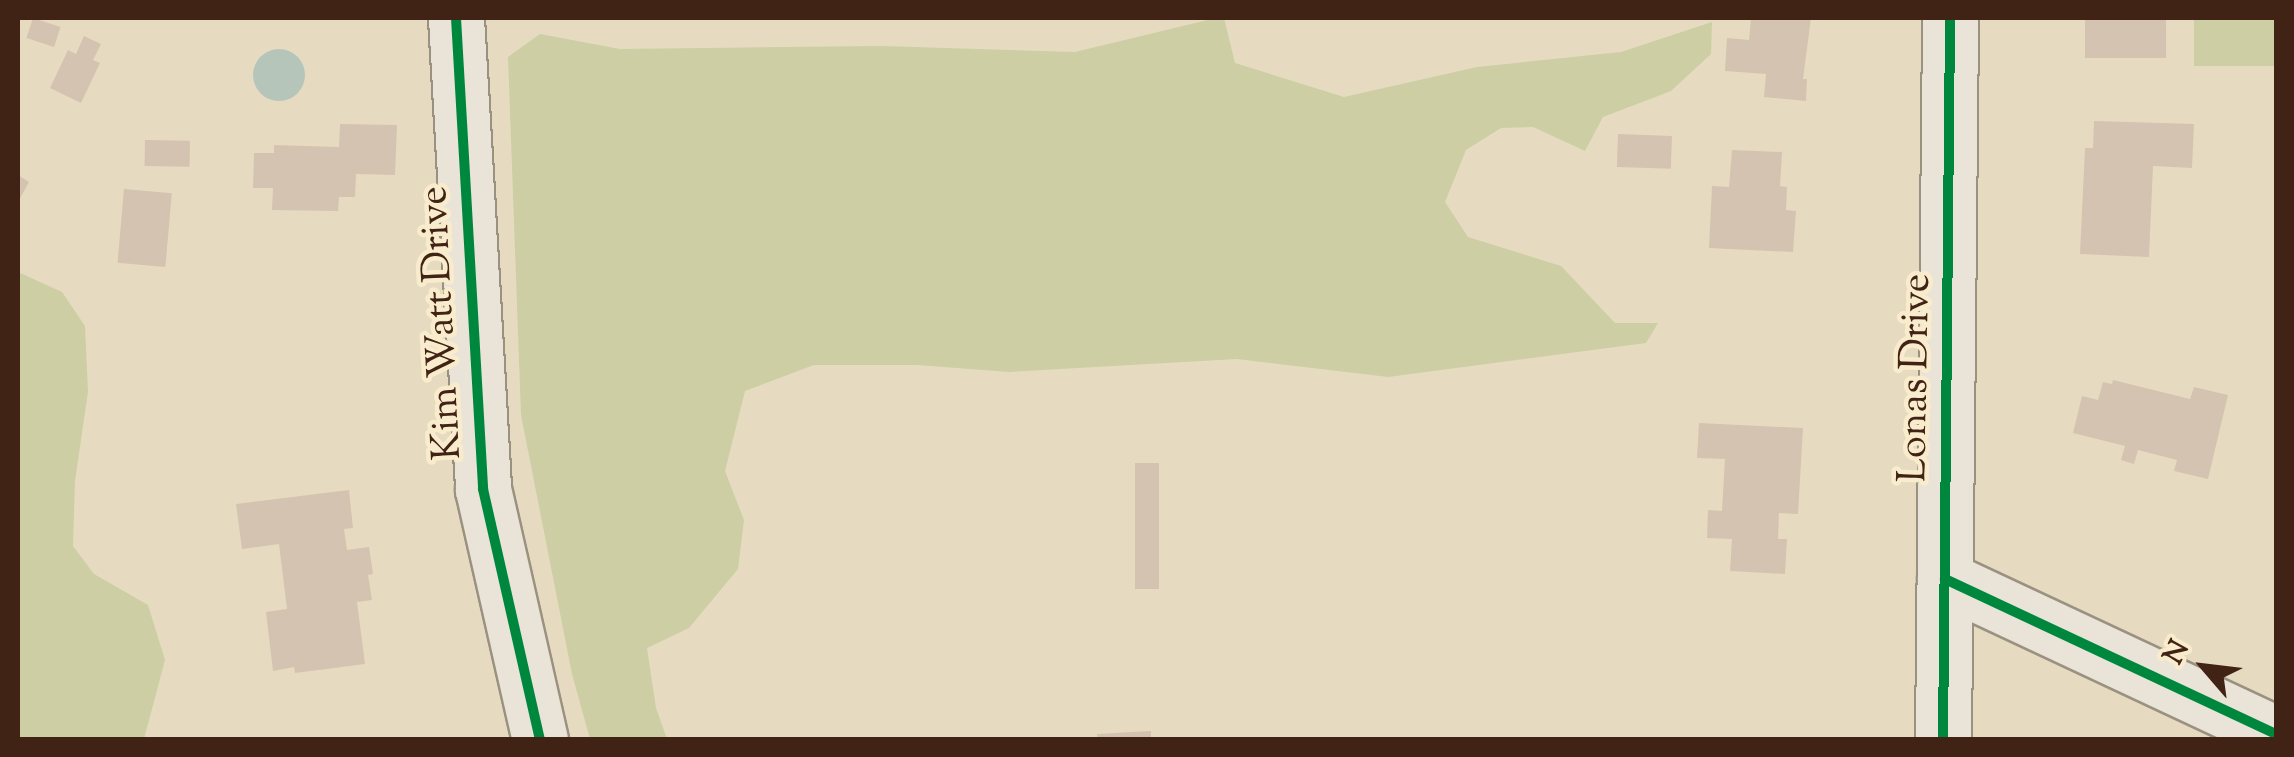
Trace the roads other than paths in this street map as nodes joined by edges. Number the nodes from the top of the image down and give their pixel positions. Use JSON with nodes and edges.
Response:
{"nodes":[{"id":1,"x":456,"y":18,"type":"edge"},
{"id":2,"x":1950,"y":18,"type":"edge"},
{"id":3,"x":1944,"y":579,"type":"junction"},
{"id":4,"x":2276,"y":734,"type":"edge"},
{"id":5,"x":540,"y":740,"type":"edge"},
{"id":6,"x":1943,"y":740,"type":"edge"}],
"edges":[{"from":1,"to":5,"type":"street","name":"Kim Watt Drive"},
{"from":2,"to":3,"type":"street","name":"Lonas Drive"},
{"from":3,"to":4,"type":"street"},
{"from":3,"to":6,"type":"street","name":"Lonas Drive"}]}
